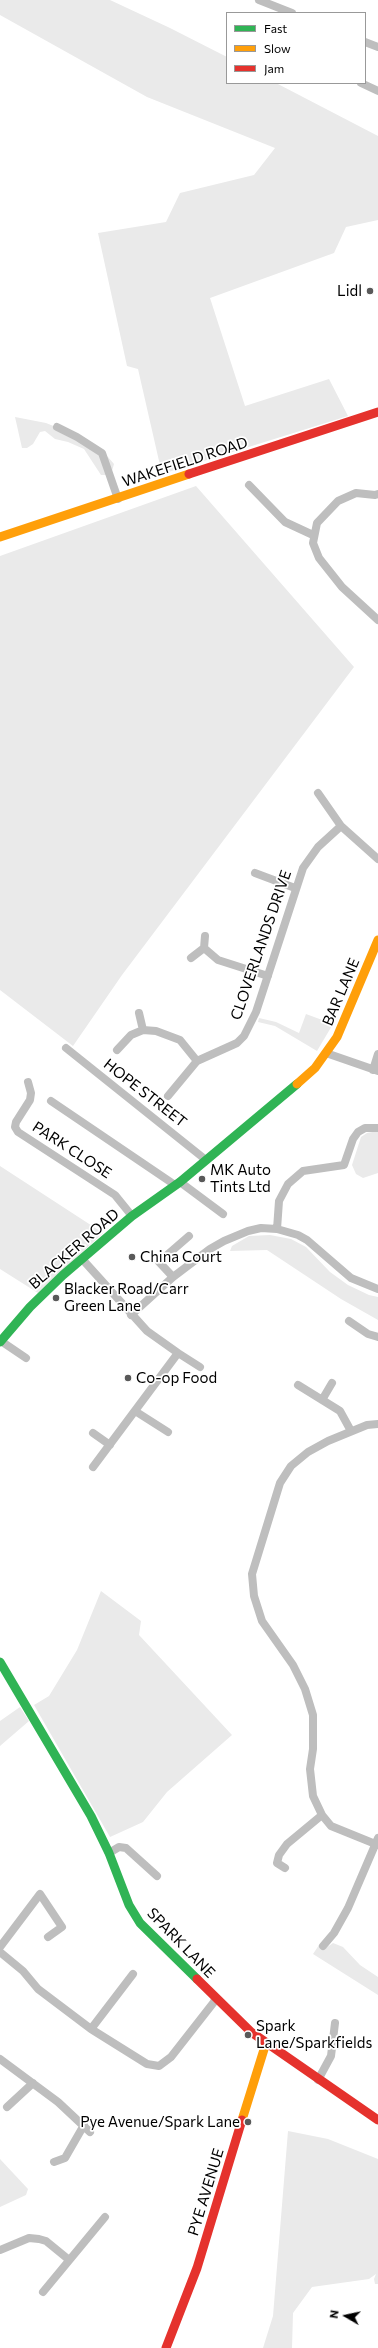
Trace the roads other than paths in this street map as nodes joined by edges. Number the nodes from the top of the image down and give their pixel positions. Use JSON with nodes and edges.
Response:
{"nodes":[{"id":1,"x":258,"y":0,"type":"edge"},
{"id":2,"x":289,"y":12,"type":"edge"},
{"id":3,"x":366,"y":42,"type":"edge"},
{"id":4,"x":378,"y":47,"type":"edge"},
{"id":5,"x":363,"y":84,"type":"edge"},
{"id":6,"x":378,"y":91,"type":"edge"},
{"id":7,"x":378,"y":412,"type":"edge"},
{"id":8,"x":57,"y":427,"type":"dead end"},
{"id":9,"x":249,"y":485,"type":"dead end"},
{"id":10,"x":377,"y":496,"type":"edge"},
{"id":11,"x":118,"y":499,"type":"junction"},
{"id":12,"x":313,"y":535,"type":"junction"},
{"id":13,"x":0,"y":538,"type":"edge"},
{"id":14,"x":378,"y":620,"type":"edge"},
{"id":15,"x":318,"y":793,"type":"dead end"},
{"id":16,"x":341,"y":826,"type":"junction"},
{"id":17,"x":378,"y":859,"type":"edge"},
{"id":18,"x":255,"y":873,"type":"dead end"},
{"id":19,"x":295,"y":888,"type":"junction"},
{"id":20,"x":205,"y":936,"type":"dead end"},
{"id":21,"x":378,"y":940,"type":"edge"},
{"id":22,"x":204,"y":948,"type":"junction"},
{"id":23,"x":191,"y":958,"type":"dead end"},
{"id":24,"x":268,"y":976,"type":"junction"},
{"id":25,"x":139,"y":1013,"type":"dead end"},
{"id":26,"x":143,"y":1030,"type":"junction"},
{"id":27,"x":66,"y":1048,"type":"dead end"},
{"id":28,"x":117,"y":1050,"type":"dead end"},
{"id":29,"x":326,"y":1053,"type":"junction"},
{"id":30,"x":378,"y":1054,"type":"edge"},
{"id":31,"x":198,"y":1060,"type":"junction"},
{"id":32,"x":376,"y":1071,"type":"edge"},
{"id":33,"x":28,"y":1082,"type":"dead end"},
{"id":34,"x":168,"y":1096,"type":"dead end"},
{"id":35,"x":51,"y":1101,"type":"dead end"},
{"id":36,"x":378,"y":1128,"type":"edge"},
{"id":37,"x":206,"y":1160,"type":"junction"},
{"id":38,"x":177,"y":1183,"type":"junction"},
{"id":39,"x":223,"y":1214,"type":"dead end"},
{"id":40,"x":132,"y":1216,"type":"junction"},
{"id":41,"x":277,"y":1229,"type":"junction"},
{"id":42,"x":189,"y":1236,"type":"dead end"},
{"id":43,"x":83,"y":1260,"type":"junction"},
{"id":44,"x":173,"y":1277,"type":"junction"},
{"id":45,"x":378,"y":1289,"type":"edge"},
{"id":46,"x":131,"y":1315,"type":"junction"},
{"id":47,"x":349,"y":1321,"type":"dead end"},
{"id":48,"x":378,"y":1337,"type":"edge"},
{"id":49,"x":0,"y":1341,"type":"edge"},
{"id":50,"x":178,"y":1353,"type":"junction"},
{"id":51,"x":26,"y":1358,"type":"dead end"},
{"id":52,"x":200,"y":1368,"type":"dead end"},
{"id":53,"x":332,"y":1384,"type":"dead end"},
{"id":54,"x":298,"y":1385,"type":"dead end"},
{"id":55,"x":322,"y":1400,"type":"junction"},
{"id":56,"x":136,"y":1411,"type":"junction"},
{"id":57,"x":378,"y":1424,"type":"edge"},
{"id":58,"x":351,"y":1431,"type":"junction"},
{"id":59,"x":168,"y":1432,"type":"dead end"},
{"id":60,"x":93,"y":1433,"type":"dead end"},
{"id":61,"x":110,"y":1445,"type":"junction"},
{"id":62,"x":93,"y":1467,"type":"dead end"},
{"id":63,"x":0,"y":1662,"type":"edge"},
{"id":64,"x":322,"y":1815,"type":"junction"},
{"id":65,"x":377,"y":1842,"type":"edge"},
{"id":66,"x":109,"y":1853,"type":"junction"},
{"id":67,"x":285,"y":1868,"type":"dead end"},
{"id":68,"x":156,"y":1876,"type":"dead end"},
{"id":69,"x":48,"y":1937,"type":"dead end"},
{"id":70,"x":324,"y":1946,"type":"dead end"},
{"id":71,"x":0,"y":1947,"type":"edge"},
{"id":72,"x":0,"y":1952,"type":"edge"},
{"id":73,"x":133,"y":1974,"type":"dead end"},
{"id":74,"x":215,"y":1998,"type":"junction"},
{"id":75,"x":335,"y":2023,"type":"dead end"},
{"id":76,"x":91,"y":2028,"type":"junction"},
{"id":77,"x":266,"y":2043,"type":"junction"},
{"id":78,"x":0,"y":2060,"type":"edge"},
{"id":79,"x":318,"y":2080,"type":"junction"},
{"id":80,"x":33,"y":2083,"type":"junction"},
{"id":81,"x":7,"y":2107,"type":"dead end"},
{"id":82,"x":378,"y":2120,"type":"edge"},
{"id":83,"x":84,"y":2124,"type":"junction"},
{"id":84,"x":90,"y":2132,"type":"dead end"},
{"id":85,"x":54,"y":2162,"type":"dead end"},
{"id":86,"x":105,"y":2217,"type":"dead end"},
{"id":87,"x":0,"y":2250,"type":"edge"},
{"id":88,"x":68,"y":2259,"type":"junction"},
{"id":89,"x":43,"y":2292,"type":"dead end"},
{"id":90,"x":166,"y":2348,"type":"edge"}],
"edges":[{"from":1,"to":2,"type":"street"},
{"from":3,"to":4,"type":"street"},
{"from":5,"to":6,"type":"street"},
{"from":7,"to":11,"type":"main road","name":"WAKEFIELD ROAD"},
{"from":8,"to":11,"type":"street"},
{"from":9,"to":12,"type":"street"},
{"from":10,"to":12,"type":"street"},
{"from":11,"to":13,"type":"main road","name":"WAKEFIELD ROAD"},
{"from":12,"to":14,"type":"street"},
{"from":15,"to":16,"type":"street"},
{"from":16,"to":17,"type":"street"},
{"from":16,"to":19,"type":"street","name":"CLOVERLANDS DRIVE"},
{"from":18,"to":19,"type":"street"},
{"from":19,"to":24,"type":"street","name":"CLOVERLANDS DRIVE"},
{"from":20,"to":22,"type":"street"},
{"from":21,"to":29,"type":"main road","name":"BAR LANE"},
{"from":22,"to":23,"type":"street"},
{"from":22,"to":24,"type":"street"},
{"from":24,"to":31,"type":"street","name":"CLOVERLANDS DRIVE"},
{"from":25,"to":26,"type":"street"},
{"from":26,"to":28,"type":"street"},
{"from":26,"to":31,"type":"street"},
{"from":27,"to":37,"type":"street","name":"HOPE STREET"},
{"from":29,"to":32,"type":"street"},
{"from":29,"to":37,"type":"main road","name":"BLACKER ROAD"},
{"from":30,"to":32,"type":"street"},
{"from":31,"to":34,"type":"street","name":"CLOVERLANDS DRIVE"},
{"from":33,"to":40,"type":"street","name":"PARK CLOSE"},
{"from":35,"to":38,"type":"street"},
{"from":36,"to":41,"type":"street"},
{"from":37,"to":38,"type":"main road","name":"BLACKER ROAD"},
{"from":38,"to":39,"type":"street"},
{"from":38,"to":40,"type":"main road","name":"BLACKER ROAD"},
{"from":40,"to":43,"type":"main road","name":"BLACKER ROAD"},
{"from":41,"to":44,"type":"street"},
{"from":41,"to":45,"type":"street"},
{"from":42,"to":44,"type":"street"},
{"from":43,"to":46,"type":"street"},
{"from":43,"to":49,"type":"main road","name":"BLACKER ROAD"},
{"from":44,"to":46,"type":"street"},
{"from":46,"to":50,"type":"street"},
{"from":47,"to":48,"type":"street"},
{"from":49,"to":51,"type":"street"},
{"from":50,"to":52,"type":"street"},
{"from":50,"to":56,"type":"street"},
{"from":53,"to":55,"type":"street"},
{"from":54,"to":55,"type":"street"},
{"from":55,"to":58,"type":"street"},
{"from":56,"to":59,"type":"street"},
{"from":56,"to":61,"type":"street"},
{"from":57,"to":58,"type":"street"},
{"from":58,"to":64,"type":"street"},
{"from":60,"to":61,"type":"street"},
{"from":61,"to":62,"type":"street"},
{"from":63,"to":66,"type":"main road","name":"SPARK LANE"},
{"from":64,"to":65,"type":"street"},
{"from":64,"to":67,"type":"street"},
{"from":65,"to":70,"type":"street"},
{"from":66,"to":68,"type":"street"},
{"from":66,"to":74,"type":"main road","name":"SPARK LANE"},
{"from":69,"to":71,"type":"street"},
{"from":72,"to":76,"type":"street"},
{"from":73,"to":76,"type":"street"},
{"from":74,"to":76,"type":"street"},
{"from":74,"to":77,"type":"main road","name":"SPARK LANE"},
{"from":75,"to":79,"type":"street"},
{"from":77,"to":79,"type":"main road","name":"SPARK LANE"},
{"from":77,"to":90,"type":"main road","name":"PYE AVENUE"},
{"from":78,"to":80,"type":"street"},
{"from":79,"to":82,"type":"main road","name":"SPARK LANE"},
{"from":80,"to":81,"type":"street"},
{"from":80,"to":83,"type":"street"},
{"from":83,"to":84,"type":"street"},
{"from":83,"to":85,"type":"street"},
{"from":86,"to":88,"type":"street"},
{"from":87,"to":88,"type":"street"},
{"from":88,"to":89,"type":"street"}]}
